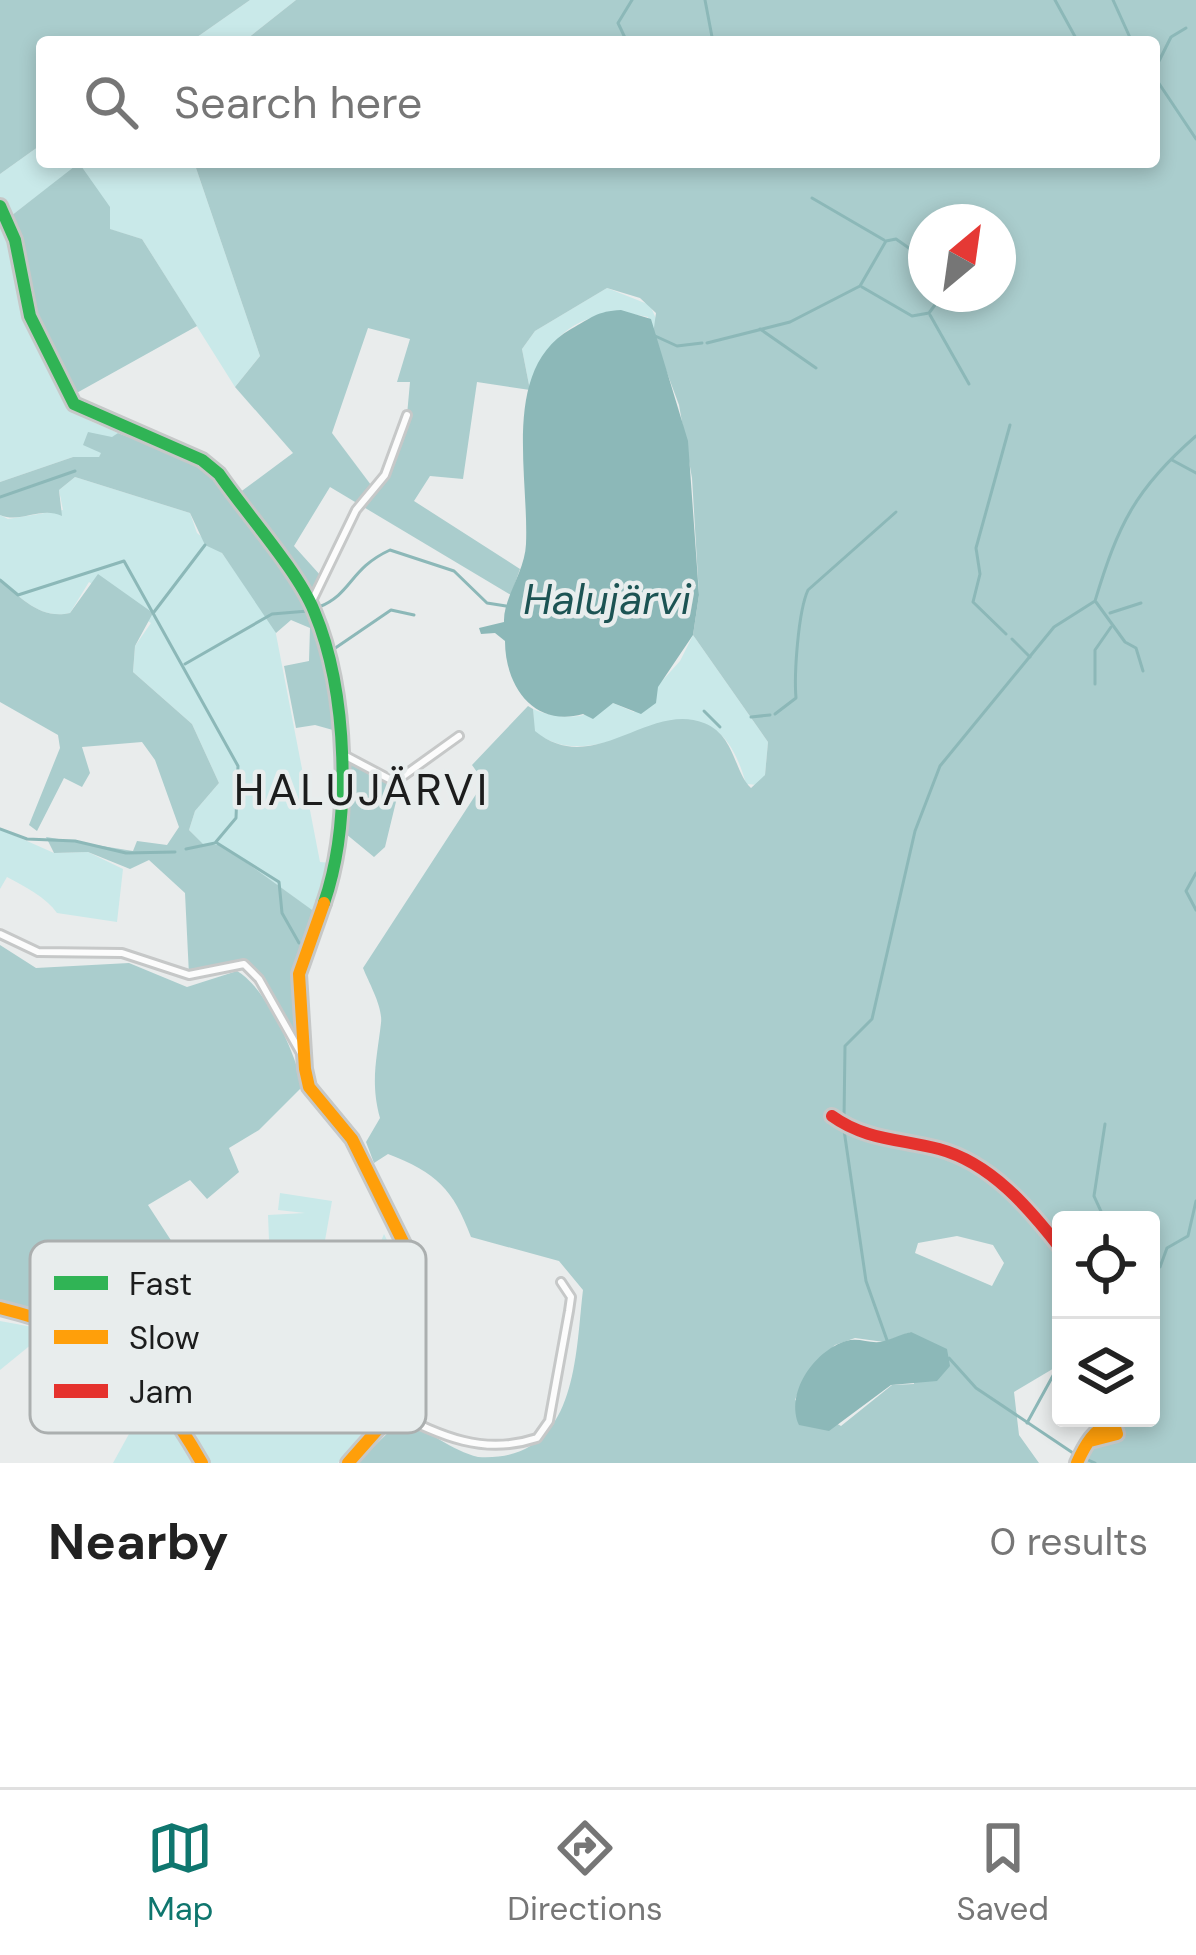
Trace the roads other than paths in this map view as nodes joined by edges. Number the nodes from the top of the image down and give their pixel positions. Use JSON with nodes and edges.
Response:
{"nodes":[{"id":1,"x":0,"y":206,"type":"edge"},
{"id":2,"x":407,"y":415,"type":"dead end"},
{"id":3,"x":311,"y":603,"type":"junction"},
{"id":4,"x":459,"y":736,"type":"dead end"},
{"id":5,"x":344,"y":755,"type":"junction"},
{"id":6,"x":0,"y":934,"type":"edge"},
{"id":7,"x":303,"y":1057,"type":"junction"},
{"id":8,"x":832,"y":1116,"type":"dead end"},
{"id":9,"x":1052,"y":1239,"type":"edge"},
{"id":10,"x":398,"y":1241,"type":"edge"},
{"id":11,"x":561,"y":1282,"type":"dead end"},
{"id":12,"x":0,"y":1308,"type":"edge"},
{"id":13,"x":30,"y":1316,"type":"edge"},
{"id":14,"x":426,"y":1425,"type":"edge"},
{"id":15,"x":1113,"y":1427,"type":"edge"},
{"id":16,"x":185,"y":1433,"type":"edge"},
{"id":17,"x":374,"y":1433,"type":"edge"},
{"id":18,"x":202,"y":1463,"type":"edge"},
{"id":19,"x":348,"y":1463,"type":"edge"},
{"id":20,"x":1077,"y":1463,"type":"edge"}],
"edges":[{"from":1,"to":3,"type":"street"},
{"from":2,"to":3,"type":"street"},
{"from":3,"to":5,"type":"street"},
{"from":4,"to":5,"type":"street"},
{"from":5,"to":7,"type":"street"},
{"from":6,"to":7,"type":"street"},
{"from":7,"to":10,"type":"street"},
{"from":8,"to":9,"type":"street"},
{"from":11,"to":14,"type":"street"},
{"from":12,"to":13,"type":"street"},
{"from":15,"to":20,"type":"street"},
{"from":16,"to":18,"type":"street"},
{"from":17,"to":19,"type":"street"}]}
